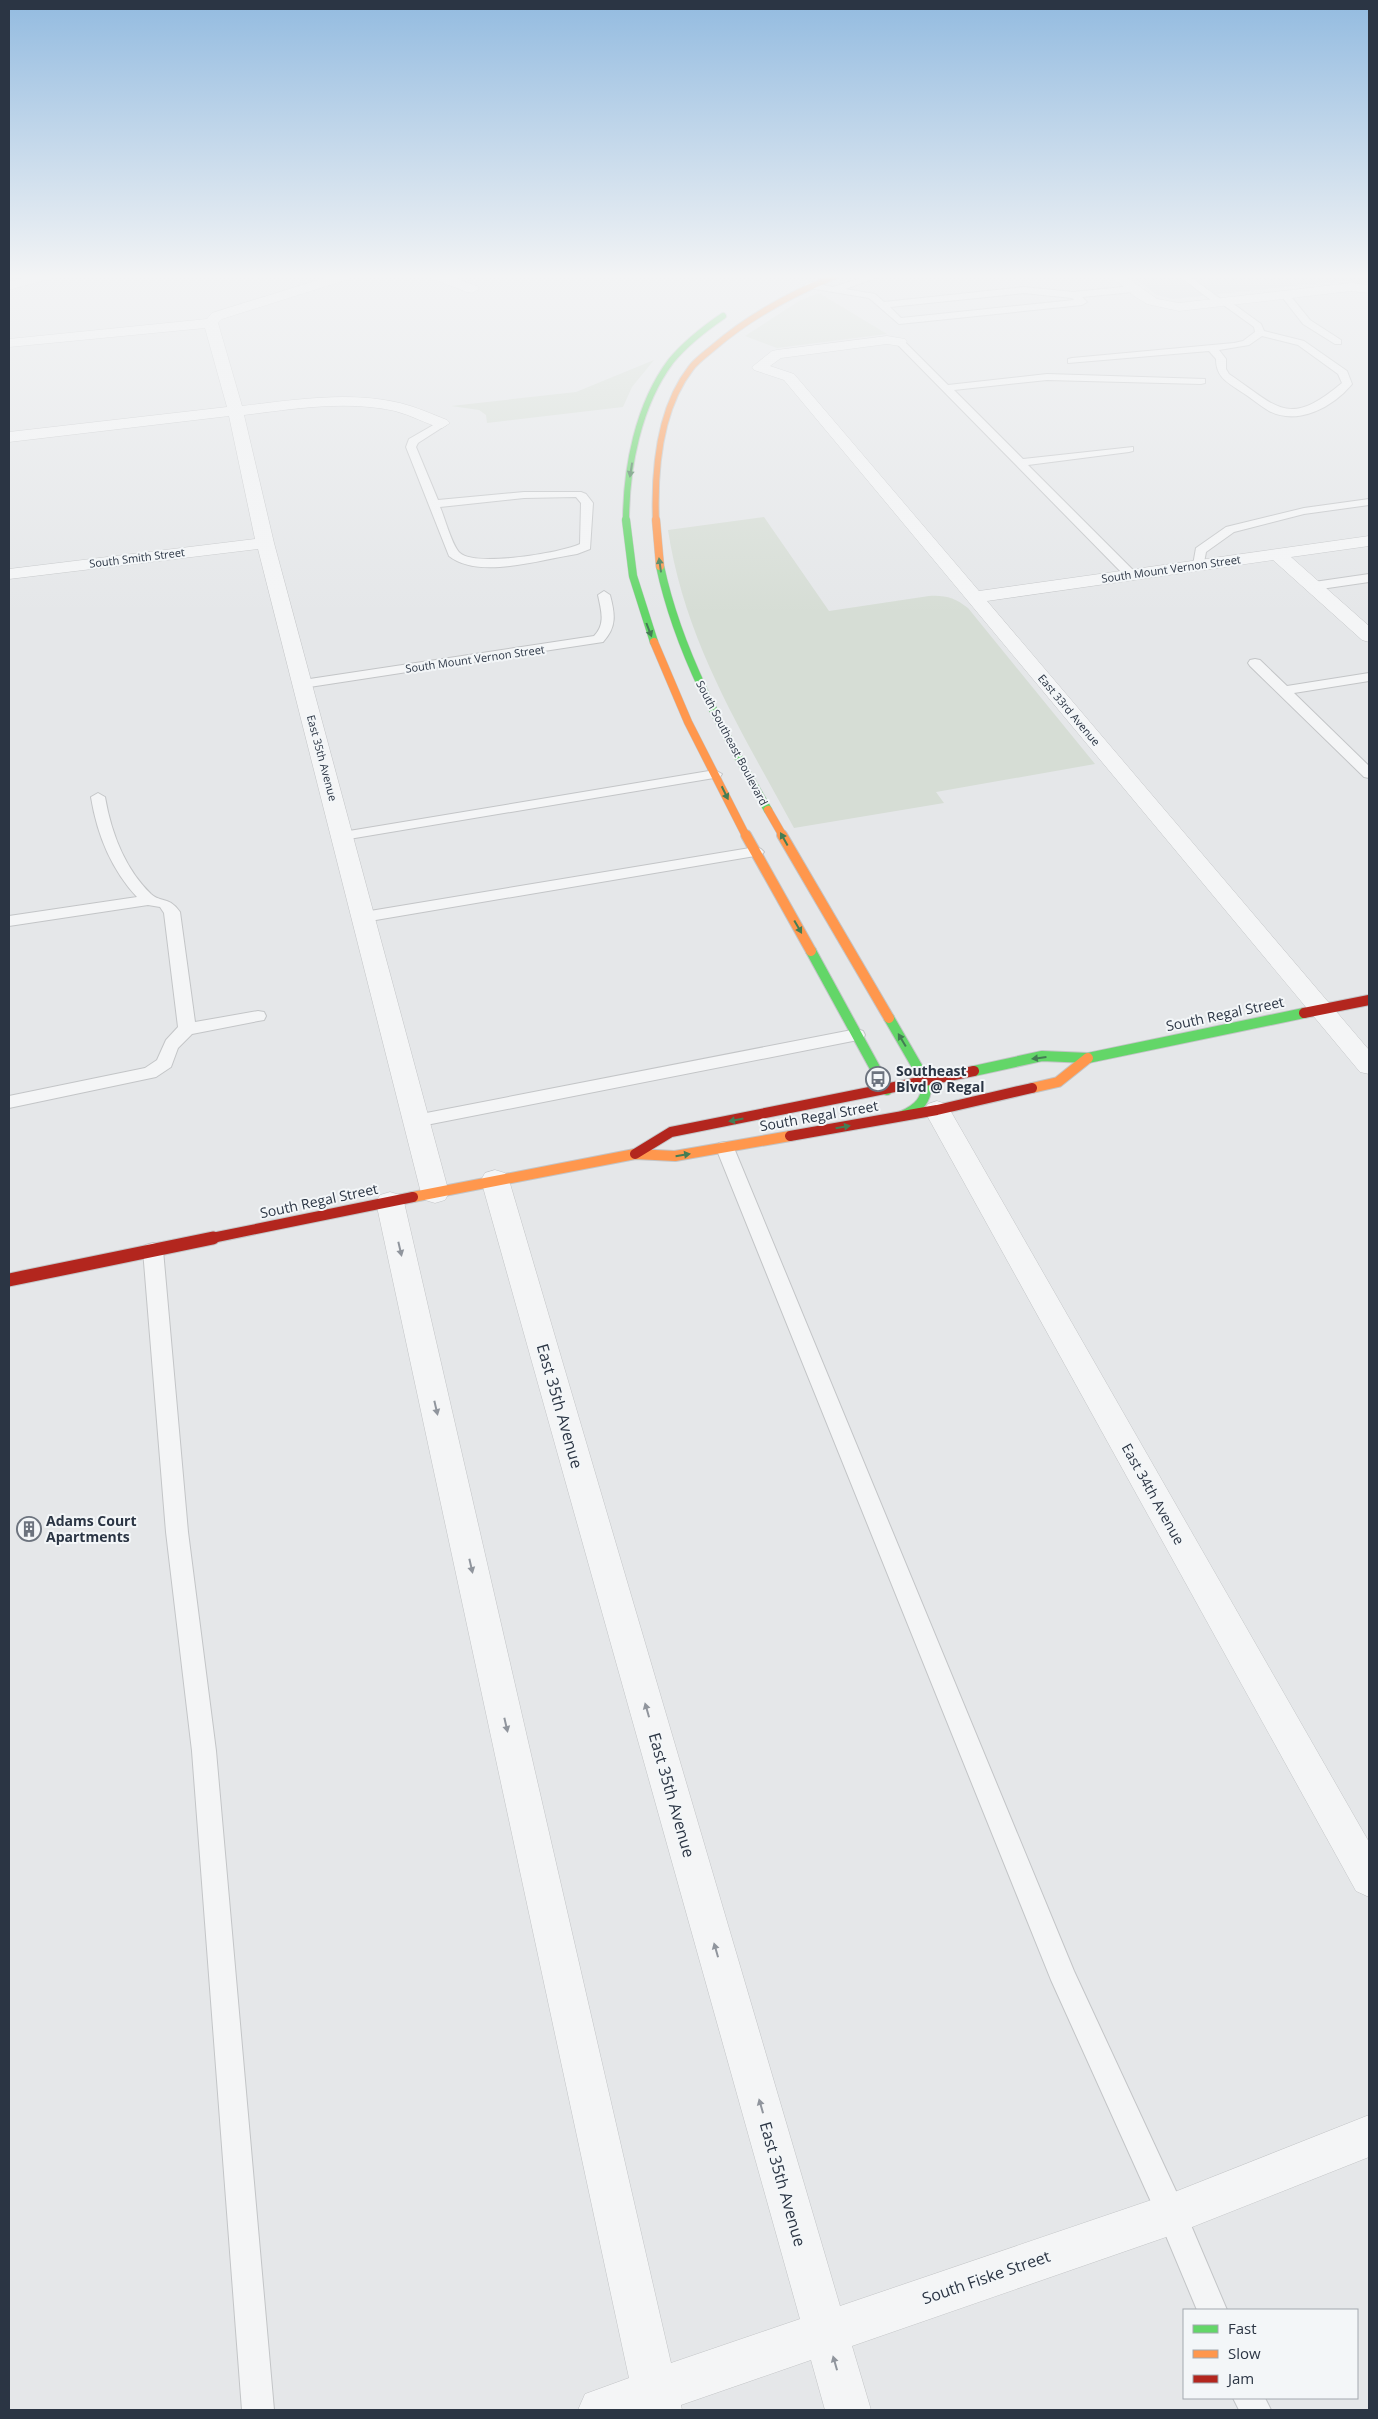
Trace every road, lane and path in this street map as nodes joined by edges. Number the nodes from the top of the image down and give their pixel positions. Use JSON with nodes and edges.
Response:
{"nodes":[{"id":1,"x":230,"y":389,"type":"edge"},
{"id":2,"x":653,"y":389,"type":"edge"},
{"id":3,"x":680,"y":389,"type":"edge"},
{"id":4,"x":797,"y":389,"type":"edge"},
{"id":5,"x":947,"y":389,"type":"edge"},
{"id":6,"x":1244,"y":389,"type":"edge"},
{"id":7,"x":1341,"y":389,"type":"edge"},
{"id":8,"x":236,"y":411,"type":"junction"},
{"id":9,"x":442,"y":423,"type":"joint"},
{"id":10,"x":9,"y":436,"type":"edge"},
{"id":11,"x":1128,"y":449,"type":"dead end"},
{"id":12,"x":1021,"y":463,"type":"junction"},
{"id":13,"x":1369,"y":502,"type":"edge"},
{"id":14,"x":434,"y":504,"type":"junction"},
{"id":15,"x":1369,"y":541,"type":"edge"},
{"id":16,"x":265,"y":543,"type":"junction"},
{"id":17,"x":1277,"y":554,"type":"junction"},
{"id":18,"x":1199,"y":565,"type":"junction"},
{"id":19,"x":9,"y":574,"type":"edge"},
{"id":20,"x":1130,"y":574,"type":"junction"},
{"id":21,"x":1369,"y":578,"type":"edge"},
{"id":22,"x":1314,"y":586,"type":"junction"},
{"id":23,"x":604,"y":595,"type":"dead end"},
{"id":24,"x":974,"y":597,"type":"junction"},
{"id":25,"x":1369,"y":636,"type":"edge"},
{"id":26,"x":1255,"y":663,"type":"dead end"},
{"id":27,"x":1369,"y":677,"type":"edge"},
{"id":28,"x":303,"y":684,"type":"junction"},
{"id":29,"x":1283,"y":691,"type":"junction"},
{"id":30,"x":1369,"y":757,"type":"edge"},
{"id":31,"x":1354,"y":760,"type":"junction"},
{"id":32,"x":715,"y":774,"type":"junction"},
{"id":33,"x":1369,"y":774,"type":"edge"},
{"id":34,"x":98,"y":797,"type":"dead end"},
{"id":35,"x":343,"y":836,"type":"junction"},
{"id":36,"x":756,"y":852,"type":"junction"},
{"id":37,"x":148,"y":900,"type":"junction"},
{"id":38,"x":364,"y":917,"type":"junction"},
{"id":39,"x":9,"y":921,"type":"edge"},
{"id":40,"x":1369,"y":1000,"type":"edge"},
{"id":41,"x":1322,"y":1010,"type":"junction"},
{"id":42,"x":258,"y":1016,"type":"dead end"},
{"id":43,"x":187,"y":1028,"type":"junction"},
{"id":44,"x":858,"y":1035,"type":"junction"},
{"id":45,"x":1088,"y":1058,"type":"junction"},
{"id":46,"x":1369,"y":1066,"type":"edge"},
{"id":47,"x":887,"y":1090,"type":"junction"},
{"id":48,"x":930,"y":1097,"type":"junction"},
{"id":49,"x":9,"y":1102,"type":"edge"},
{"id":50,"x":416,"y":1121,"type":"junction"},
{"id":51,"x":725,"y":1148,"type":"junction"},
{"id":52,"x":635,"y":1154,"type":"junction"},
{"id":53,"x":495,"y":1180,"type":"junction"},
{"id":54,"x":435,"y":1192,"type":"junction"},
{"id":55,"x":390,"y":1202,"type":"junction"},
{"id":56,"x":153,"y":1250,"type":"junction"},
{"id":57,"x":9,"y":1280,"type":"edge"},
{"id":58,"x":1369,"y":1878,"type":"edge"},
{"id":59,"x":1369,"y":2136,"type":"edge"},
{"id":60,"x":1172,"y":2214,"type":"junction"},
{"id":61,"x":1212,"y":2309,"type":"edge"},
{"id":62,"x":826,"y":2332,"type":"junction"},
{"id":63,"x":657,"y":2401,"type":"edge"},
{"id":64,"x":258,"y":2410,"type":"edge"},
{"id":65,"x":601,"y":2410,"type":"edge"},
{"id":66,"x":848,"y":2410,"type":"edge"}],
"edges":[{"from":1,"to":8,"type":"street","name":"East 35th Avenue"},
{"from":2,"to":32,"type":"main road","one_way":true},
{"from":48,"to":3,"type":"main road","name":"South Southeast Boulevard","one_way":true},
{"from":4,"to":24,"type":"street","name":"East 33rd Avenue"},
{"from":5,"to":12,"type":"lane"},
{"from":6,"to":7,"type":"lane"},
{"from":8,"to":9,"type":"street"},
{"from":8,"to":10,"type":"street"},
{"from":8,"to":16,"type":"street","name":"East 35th Avenue"},
{"from":9,"to":14,"type":"lane"},
{"from":11,"to":12,"type":"lane"},
{"from":12,"to":20,"type":"lane"},
{"from":13,"to":18,"type":"lane"},
{"from":14,"to":14,"type":"lane"},
{"from":15,"to":17,"type":"street","name":"South Mount Vernon Street"},
{"from":16,"to":19,"type":"street","name":"South Smith Street"},
{"from":16,"to":28,"type":"street","name":"East 35th Avenue"},
{"from":17,"to":18,"type":"street","name":"South Mount Vernon Street"},
{"from":17,"to":22,"type":"street"},
{"from":18,"to":20,"type":"street","name":"South Mount Vernon Street"},
{"from":20,"to":24,"type":"street","name":"South Mount Vernon Street"},
{"from":21,"to":22,"type":"lane"},
{"from":22,"to":25,"type":"street"},
{"from":23,"to":28,"type":"lane","name":"South Mount Vernon Street"},
{"from":24,"to":41,"type":"street","name":"East 33rd Avenue"},
{"from":26,"to":29,"type":"lane"},
{"from":27,"to":29,"type":"lane"},
{"from":28,"to":35,"type":"street","name":"East 35th Avenue"},
{"from":29,"to":31,"type":"lane"},
{"from":30,"to":31,"type":"lane"},
{"from":31,"to":33,"type":"lane"},
{"from":32,"to":35,"type":"lane"},
{"from":32,"to":36,"type":"main road","one_way":true},
{"from":34,"to":37,"type":"lane"},
{"from":35,"to":38,"type":"street","name":"East 35th Avenue"},
{"from":36,"to":38,"type":"lane"},
{"from":36,"to":44,"type":"main road","one_way":true},
{"from":37,"to":39,"type":"lane"},
{"from":37,"to":43,"type":"lane"},
{"from":38,"to":50,"type":"street","name":"East 35th Avenue"},
{"from":40,"to":41,"type":"main road","name":"South Regal Street"},
{"from":41,"to":45,"type":"main road","name":"South Regal Street"},
{"from":41,"to":46,"type":"street","name":"East 33rd Avenue"},
{"from":42,"to":43,"type":"lane"},
{"from":43,"to":49,"type":"lane"},
{"from":44,"to":47,"type":"main road"},
{"from":44,"to":50,"type":"lane"},
{"from":45,"to":48,"type":"main road","name":"South Regal Street","one_way":true},
{"from":45,"to":48,"type":"main road","name":"South Regal Street"},
{"from":47,"to":48,"type":"main road","name":"South Regal Street"},
{"from":47,"to":48,"type":"main road"},
{"from":47,"to":52,"type":"main road","name":"South Regal Street","one_way":true},
{"from":51,"to":48,"type":"main road","name":"South Regal Street","one_way":true},
{"from":48,"to":58,"type":"street","name":"East 34th Avenue"},
{"from":50,"to":54,"type":"street","name":"East 35th Avenue"},
{"from":52,"to":51,"type":"main road","name":"South Regal Street","one_way":true},
{"from":51,"to":60,"type":"lane"},
{"from":52,"to":53,"type":"main road","name":"South Regal Street"},
{"from":53,"to":54,"type":"main road","name":"South Regal Street"},
{"from":62,"to":53,"type":"street","name":"East 35th Avenue","one_way":true},
{"from":54,"to":55,"type":"main road","name":"South Regal Street"},
{"from":55,"to":56,"type":"main road","name":"South Regal Street"},
{"from":55,"to":63,"type":"street","one_way":true},
{"from":56,"to":57,"type":"main road","name":"South Regal Street"},
{"from":56,"to":64,"type":"lane"},
{"from":59,"to":60,"type":"street","name":"South Fiske Street"},
{"from":60,"to":61,"type":"lane"},
{"from":60,"to":62,"type":"street","name":"South Fiske Street"},
{"from":62,"to":63,"type":"street","name":"South Fiske Street"},
{"from":66,"to":62,"type":"street","name":"East 35th Avenue","one_way":true},
{"from":63,"to":65,"type":"street","name":"South Fiske Street"}]}
